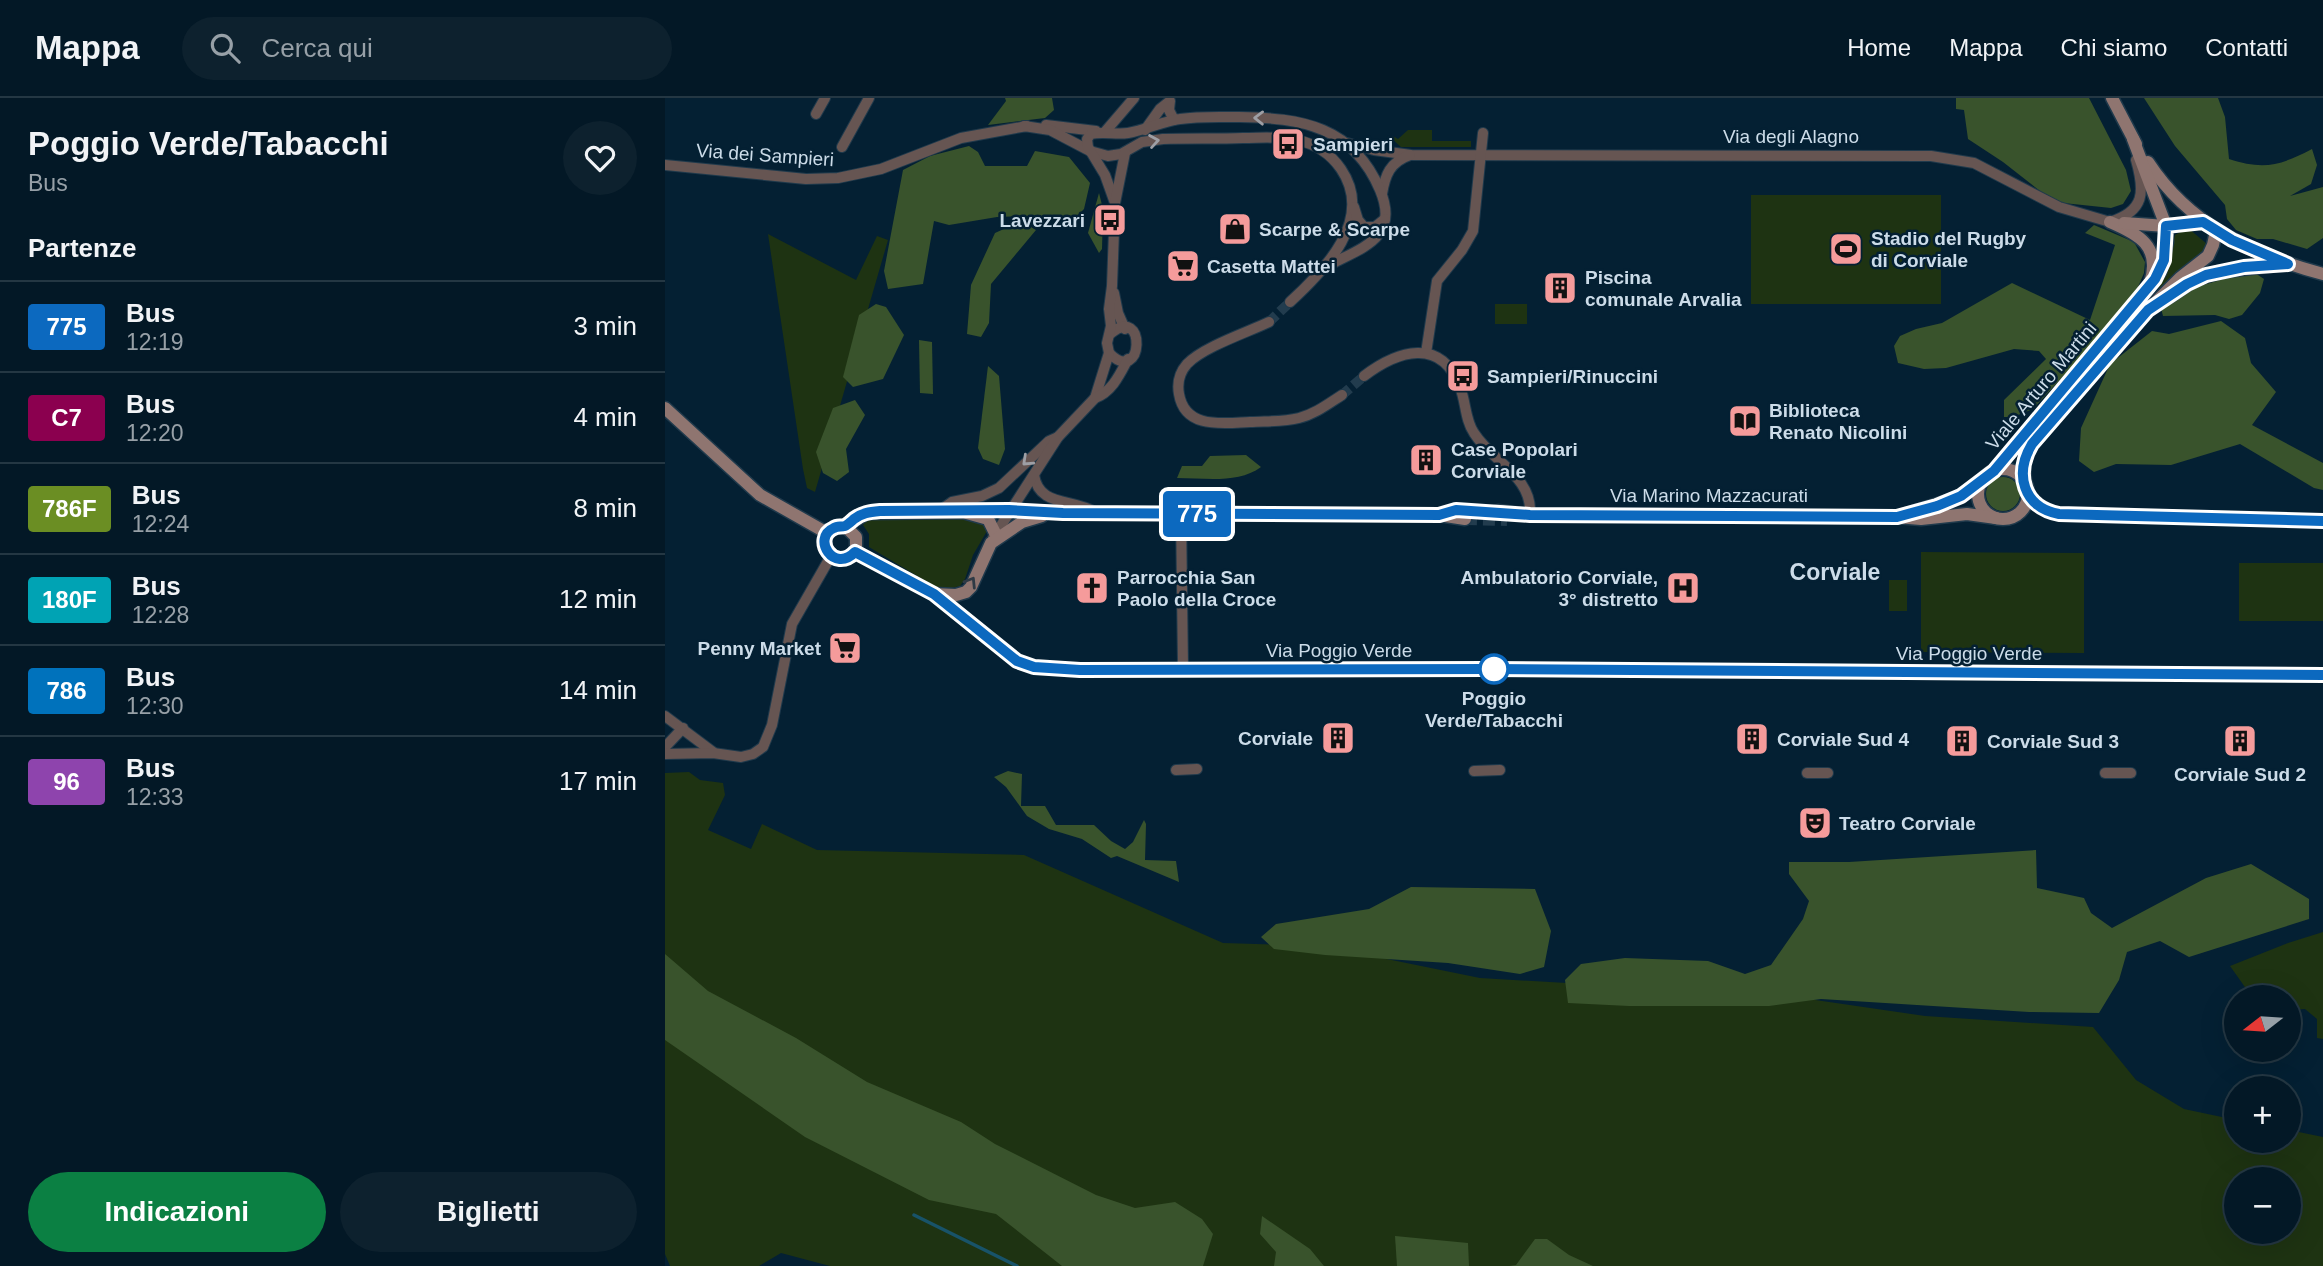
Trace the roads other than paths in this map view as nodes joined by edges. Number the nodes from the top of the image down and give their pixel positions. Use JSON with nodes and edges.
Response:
{"nodes":[{"id":1,"x":825,"y":98,"type":"edge"},
{"id":2,"x":869,"y":98,"type":"edge"},
{"id":3,"x":1134,"y":98,"type":"edge"},
{"id":4,"x":2112,"y":98,"type":"edge"},
{"id":5,"x":1171,"y":99,"type":"edge"},
{"id":6,"x":816,"y":114,"type":"dead end"},
{"id":7,"x":1174,"y":120,"type":"junction"},
{"id":8,"x":1024,"y":126,"type":"junction"},
{"id":9,"x":1145,"y":130,"type":"junction"},
{"id":10,"x":1104,"y":133,"type":"junction"},
{"id":11,"x":1483,"y":133,"type":"dead end"},
{"id":12,"x":2133,"y":139,"type":"junction"},
{"id":13,"x":1347,"y":143,"type":"junction"},
{"id":14,"x":842,"y":147,"type":"dead end"},
{"id":15,"x":1090,"y":150,"type":"junction"},
{"id":16,"x":1125,"y":153,"type":"junction"},
{"id":17,"x":1411,"y":155,"type":"junction"},
{"id":18,"x":1482,"y":155,"type":"junction"},
{"id":19,"x":665,"y":165,"type":"edge"},
{"id":20,"x":1382,"y":195,"type":"junction"},
{"id":21,"x":1115,"y":203,"type":"junction"},
{"id":22,"x":1352,"y":203,"type":"junction"},
{"id":23,"x":1386,"y":218,"type":"junction"},
{"id":24,"x":2109,"y":222,"type":"junction"},
{"id":25,"x":2203,"y":222,"type":"junction"},
{"id":26,"x":2166,"y":226,"type":"junction"},
{"id":27,"x":2216,"y":231,"type":"junction"},
{"id":28,"x":2288,"y":264,"type":"junction"},
{"id":29,"x":1324,"y":268,"type":"junction"},
{"id":30,"x":2323,"y":274,"type":"edge"},
{"id":31,"x":1112,"y":286,"type":"junction"},
{"id":32,"x":2145,"y":292,"type":"junction"},
{"id":33,"x":1290,"y":302,"type":"tunnel mouth"},
{"id":34,"x":2148,"y":310,"type":"junction"},
{"id":35,"x":1269,"y":322,"type":"tunnel mouth"},
{"id":36,"x":1125,"y":329,"type":"junction"},
{"id":37,"x":1110,"y":334,"type":"junction"},
{"id":38,"x":1109,"y":353,"type":"junction"},
{"id":39,"x":1426,"y":353,"type":"junction"},
{"id":40,"x":1128,"y":359,"type":"junction"},
{"id":41,"x":1364,"y":376,"type":"tunnel mouth"},
{"id":42,"x":1342,"y":396,"type":"tunnel mouth"},
{"id":43,"x":1095,"y":398,"type":"junction"},
{"id":44,"x":665,"y":408,"type":"edge"},
{"id":45,"x":1058,"y":437,"type":"junction"},
{"id":46,"x":1994,"y":471,"type":"junction"},
{"id":47,"x":1034,"y":475,"type":"junction"},
{"id":48,"x":1981,"y":483,"type":"junction"},
{"id":49,"x":2026,"y":489,"type":"junction"},
{"id":50,"x":1009,"y":510,"type":"junction"},
{"id":51,"x":938,"y":512,"type":"junction"},
{"id":52,"x":1063,"y":513,"type":"junction"},
{"id":53,"x":1095,"y":513,"type":"junction"},
{"id":54,"x":1181,"y":513,"type":"junction"},
{"id":55,"x":1460,"y":514,"type":"tunnel mouth"},
{"id":56,"x":1502,"y":515,"type":"tunnel mouth"},
{"id":57,"x":1525,"y":515,"type":"junction"},
{"id":58,"x":1897,"y":517,"type":"junction"},
{"id":59,"x":1996,"y":518,"type":"junction"},
{"id":60,"x":2323,"y":521,"type":"edge"},
{"id":61,"x":845,"y":526,"type":"junction"},
{"id":62,"x":827,"y":533,"type":"junction"},
{"id":63,"x":993,"y":538,"type":"junction"},
{"id":64,"x":855,"y":552,"type":"junction"},
{"id":65,"x":831,"y":556,"type":"junction"},
{"id":66,"x":934,"y":594,"type":"junction"},
{"id":67,"x":1183,"y":669,"type":"junction"},
{"id":68,"x":2323,"y":674,"type":"edge"},
{"id":69,"x":665,"y":716,"type":"edge"},
{"id":70,"x":683,"y":728,"type":"junction"},
{"id":71,"x":665,"y":747,"type":"edge"},
{"id":72,"x":713,"y":752,"type":"junction"},
{"id":73,"x":665,"y":754,"type":"edge"},
{"id":74,"x":1197,"y":769,"type":"dead end"},
{"id":75,"x":1176,"y":770,"type":"dead end"},
{"id":76,"x":1474,"y":771,"type":"dead end"},
{"id":77,"x":1500,"y":771,"type":"dead end"},
{"id":78,"x":1807,"y":773,"type":"dead end"},
{"id":79,"x":1828,"y":773,"type":"dead end"},
{"id":80,"x":2105,"y":773,"type":"dead end"},
{"id":81,"x":2131,"y":773,"type":"dead end"}],
"edges":[{"from":1,"to":6,"type":"street"},
{"from":2,"to":14,"type":"street"},
{"from":3,"to":10,"type":"street"},
{"from":4,"to":12,"type":"street"},
{"from":5,"to":7,"type":"street"},
{"from":5,"to":9,"type":"street"},
{"from":7,"to":9,"type":"street","name":"Via dei Sampieri"},
{"from":13,"to":7,"type":"street","name":"Via dei Sampieri","one_way":true},
{"from":8,"to":10,"type":"street","name":"Via dei Sampieri"},
{"from":8,"to":15,"type":"street","name":"Via dei Sampieri"},
{"from":8,"to":19,"type":"street","name":"Via dei Sampieri"},
{"from":9,"to":10,"type":"street","name":"Via dei Sampieri"},
{"from":10,"to":15,"type":"street"},
{"from":11,"to":18,"type":"street"},
{"from":12,"to":24,"type":"street"},
{"from":12,"to":25,"type":"street"},
{"from":12,"to":26,"type":"street","name":"Viale Arturo Martini"},
{"from":13,"to":17,"type":"street","name":"Via degli Alagno"},
{"from":13,"to":20,"type":"street"},
{"from":15,"to":16,"type":"street","name":"Via dei Sampieri"},
{"from":15,"to":21,"type":"street"},
{"from":16,"to":21,"type":"street"},
{"from":16,"to":22,"type":"street","name":"Via dei Sampieri","one_way":true},
{"from":17,"to":18,"type":"street","name":"Via degli Alagno"},
{"from":17,"to":20,"type":"street"},
{"from":18,"to":24,"type":"street","name":"Via degli Alagno"},
{"from":18,"to":39,"type":"street"},
{"from":20,"to":23,"type":"street"},
{"from":21,"to":31,"type":"street"},
{"from":22,"to":23,"type":"street"},
{"from":22,"to":29,"type":"street"},
{"from":23,"to":29,"type":"street"},
{"from":24,"to":26,"type":"street","name":"Via degli Alagno"},
{"from":24,"to":32,"type":"street"},
{"from":25,"to":26,"type":"street","name":"Via degli Alagno"},
{"from":25,"to":27,"type":"street"},
{"from":26,"to":32,"type":"street","name":"Viale Arturo Martini"},
{"from":27,"to":28,"type":"street"},
{"from":27,"to":34,"type":"street","name":"Viale Arturo Martini"},
{"from":28,"to":30,"type":"street"},
{"from":28,"to":34,"type":"street","name":"Viale Arturo Martini"},
{"from":29,"to":33,"type":"street"},
{"from":31,"to":36,"type":"street"},
{"from":31,"to":37,"type":"street"},
{"from":32,"to":46,"type":"street","name":"Viale Arturo Martini"},
{"from":34,"to":49,"type":"street","name":"Viale Arturo Martini"},
{"from":35,"to":42,"type":"street"},
{"from":36,"to":37,"type":"street"},
{"from":36,"to":40,"type":"street"},
{"from":37,"to":38,"type":"street"},
{"from":38,"to":40,"type":"street"},
{"from":38,"to":43,"type":"street"},
{"from":39,"to":41,"type":"street"},
{"from":39,"to":57,"type":"street"},
{"from":40,"to":43,"type":"street"},
{"from":43,"to":45,"type":"street"},
{"from":44,"to":62,"type":"street"},
{"from":45,"to":47,"type":"street"},
{"from":45,"to":51,"type":"street","one_way":true},
{"from":46,"to":48,"type":"street"},
{"from":46,"to":49,"type":"street"},
{"from":47,"to":50,"type":"street"},
{"from":47,"to":53,"type":"street"},
{"from":48,"to":58,"type":"street","name":"Via Marino Mazzacurati"},
{"from":48,"to":59,"type":"street"},
{"from":49,"to":59,"type":"street"},
{"from":49,"to":60,"type":"street"},
{"from":50,"to":52,"type":"street"},
{"from":50,"to":63,"type":"street"},
{"from":51,"to":61,"type":"street"},
{"from":51,"to":63,"type":"street"},
{"from":52,"to":53,"type":"street"},
{"from":52,"to":63,"type":"street"},
{"from":53,"to":54,"type":"street"},
{"from":54,"to":55,"type":"street"},
{"from":54,"to":67,"type":"street"},
{"from":56,"to":57,"type":"street","name":"Via Marino Mazzacurati"},
{"from":57,"to":58,"type":"street","name":"Via Marino Mazzacurati"},
{"from":58,"to":59,"type":"street","name":"Via Marino Mazzacurati"},
{"from":61,"to":62,"type":"street"},
{"from":61,"to":64,"type":"street"},
{"from":62,"to":65,"type":"street"},
{"from":66,"to":63,"type":"street","one_way":true},
{"from":64,"to":65,"type":"street"},
{"from":64,"to":66,"type":"street"},
{"from":65,"to":72,"type":"street"},
{"from":66,"to":67,"type":"street","name":"Via Poggio Verde"},
{"from":67,"to":68,"type":"street","name":"Via Poggio Verde"},
{"from":69,"to":70,"type":"street"},
{"from":70,"to":71,"type":"street"},
{"from":70,"to":72,"type":"street"},
{"from":72,"to":73,"type":"street"},
{"from":74,"to":75,"type":"street"},
{"from":76,"to":77,"type":"street"},
{"from":78,"to":79,"type":"street"},
{"from":80,"to":81,"type":"street"}]}
